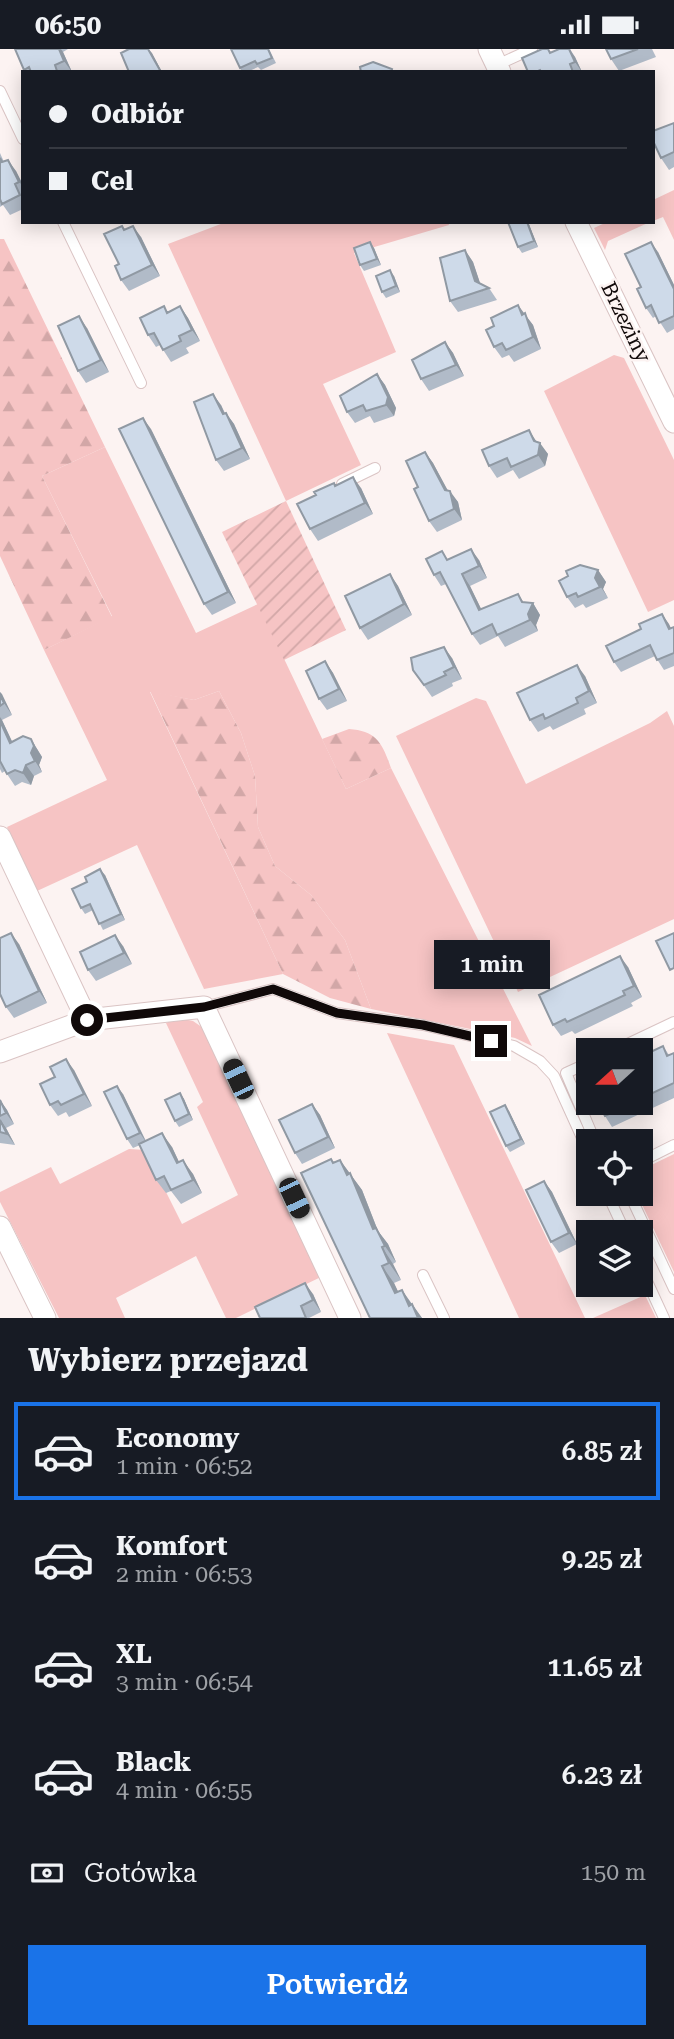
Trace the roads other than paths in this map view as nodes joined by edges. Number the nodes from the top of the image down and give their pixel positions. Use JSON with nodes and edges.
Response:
{"nodes":[{"id":1,"x":533,"y":49,"type":"edge"},
{"id":2,"x":495,"y":62,"type":"edge"},
{"id":3,"x":0,"y":92,"type":"edge"},
{"id":4,"x":21,"y":135,"type":"edge"},
{"id":5,"x":64,"y":224,"type":"edge"},
{"id":6,"x":577,"y":224,"type":"edge"},
{"id":7,"x":141,"y":383,"type":"dead end"},
{"id":8,"x":674,"y":422,"type":"edge"},
{"id":9,"x":375,"y":468,"type":"dead end"},
{"id":10,"x":332,"y":489,"type":"edge"},
{"id":11,"x":0,"y":837,"type":"edge"},
{"id":12,"x":204,"y":1007,"type":"junction"},
{"id":13,"x":87,"y":1020,"type":"junction"},
{"id":14,"x":674,"y":1022,"type":"edge"},
{"id":15,"x":640,"y":1038,"type":"edge"},
{"id":16,"x":0,"y":1052,"type":"edge"},
{"id":17,"x":576,"y":1068,"type":"edge"},
{"id":18,"x":576,"y":1096,"type":"edge"},
{"id":19,"x":578,"y":1129,"type":"edge"},
{"id":20,"x":674,"y":1145,"type":"edge"},
{"id":21,"x":653,"y":1156,"type":"edge"},
{"id":22,"x":635,"y":1206,"type":"edge"},
{"id":23,"x":0,"y":1227,"type":"edge"},
{"id":24,"x":423,"y":1275,"type":"dead end"},
{"id":25,"x":674,"y":1289,"type":"edge"},
{"id":26,"x":653,"y":1294,"type":"edge"},
{"id":27,"x":45,"y":1318,"type":"edge"},
{"id":28,"x":350,"y":1318,"type":"edge"},
{"id":29,"x":444,"y":1318,"type":"edge"},
{"id":30,"x":664,"y":1318,"type":"edge"}],
"edges":[{"from":1,"to":2,"type":"lane"},
{"from":3,"to":4,"type":"lane"},
{"from":5,"to":7,"type":"lane"},
{"from":6,"to":8,"type":"street","name":"Brzeziny"},
{"from":9,"to":10,"type":"lane"},
{"from":11,"to":13,"type":"street"},
{"from":12,"to":13,"type":"street"},
{"from":12,"to":19,"type":"lane"},
{"from":12,"to":28,"type":"street"},
{"from":13,"to":16,"type":"street"},
{"from":14,"to":15,"type":"lane"},
{"from":17,"to":18,"type":"lane"},
{"from":20,"to":21,"type":"lane"},
{"from":22,"to":25,"type":"lane"},
{"from":23,"to":27,"type":"street"},
{"from":24,"to":29,"type":"lane"},
{"from":26,"to":30,"type":"lane"}]}
